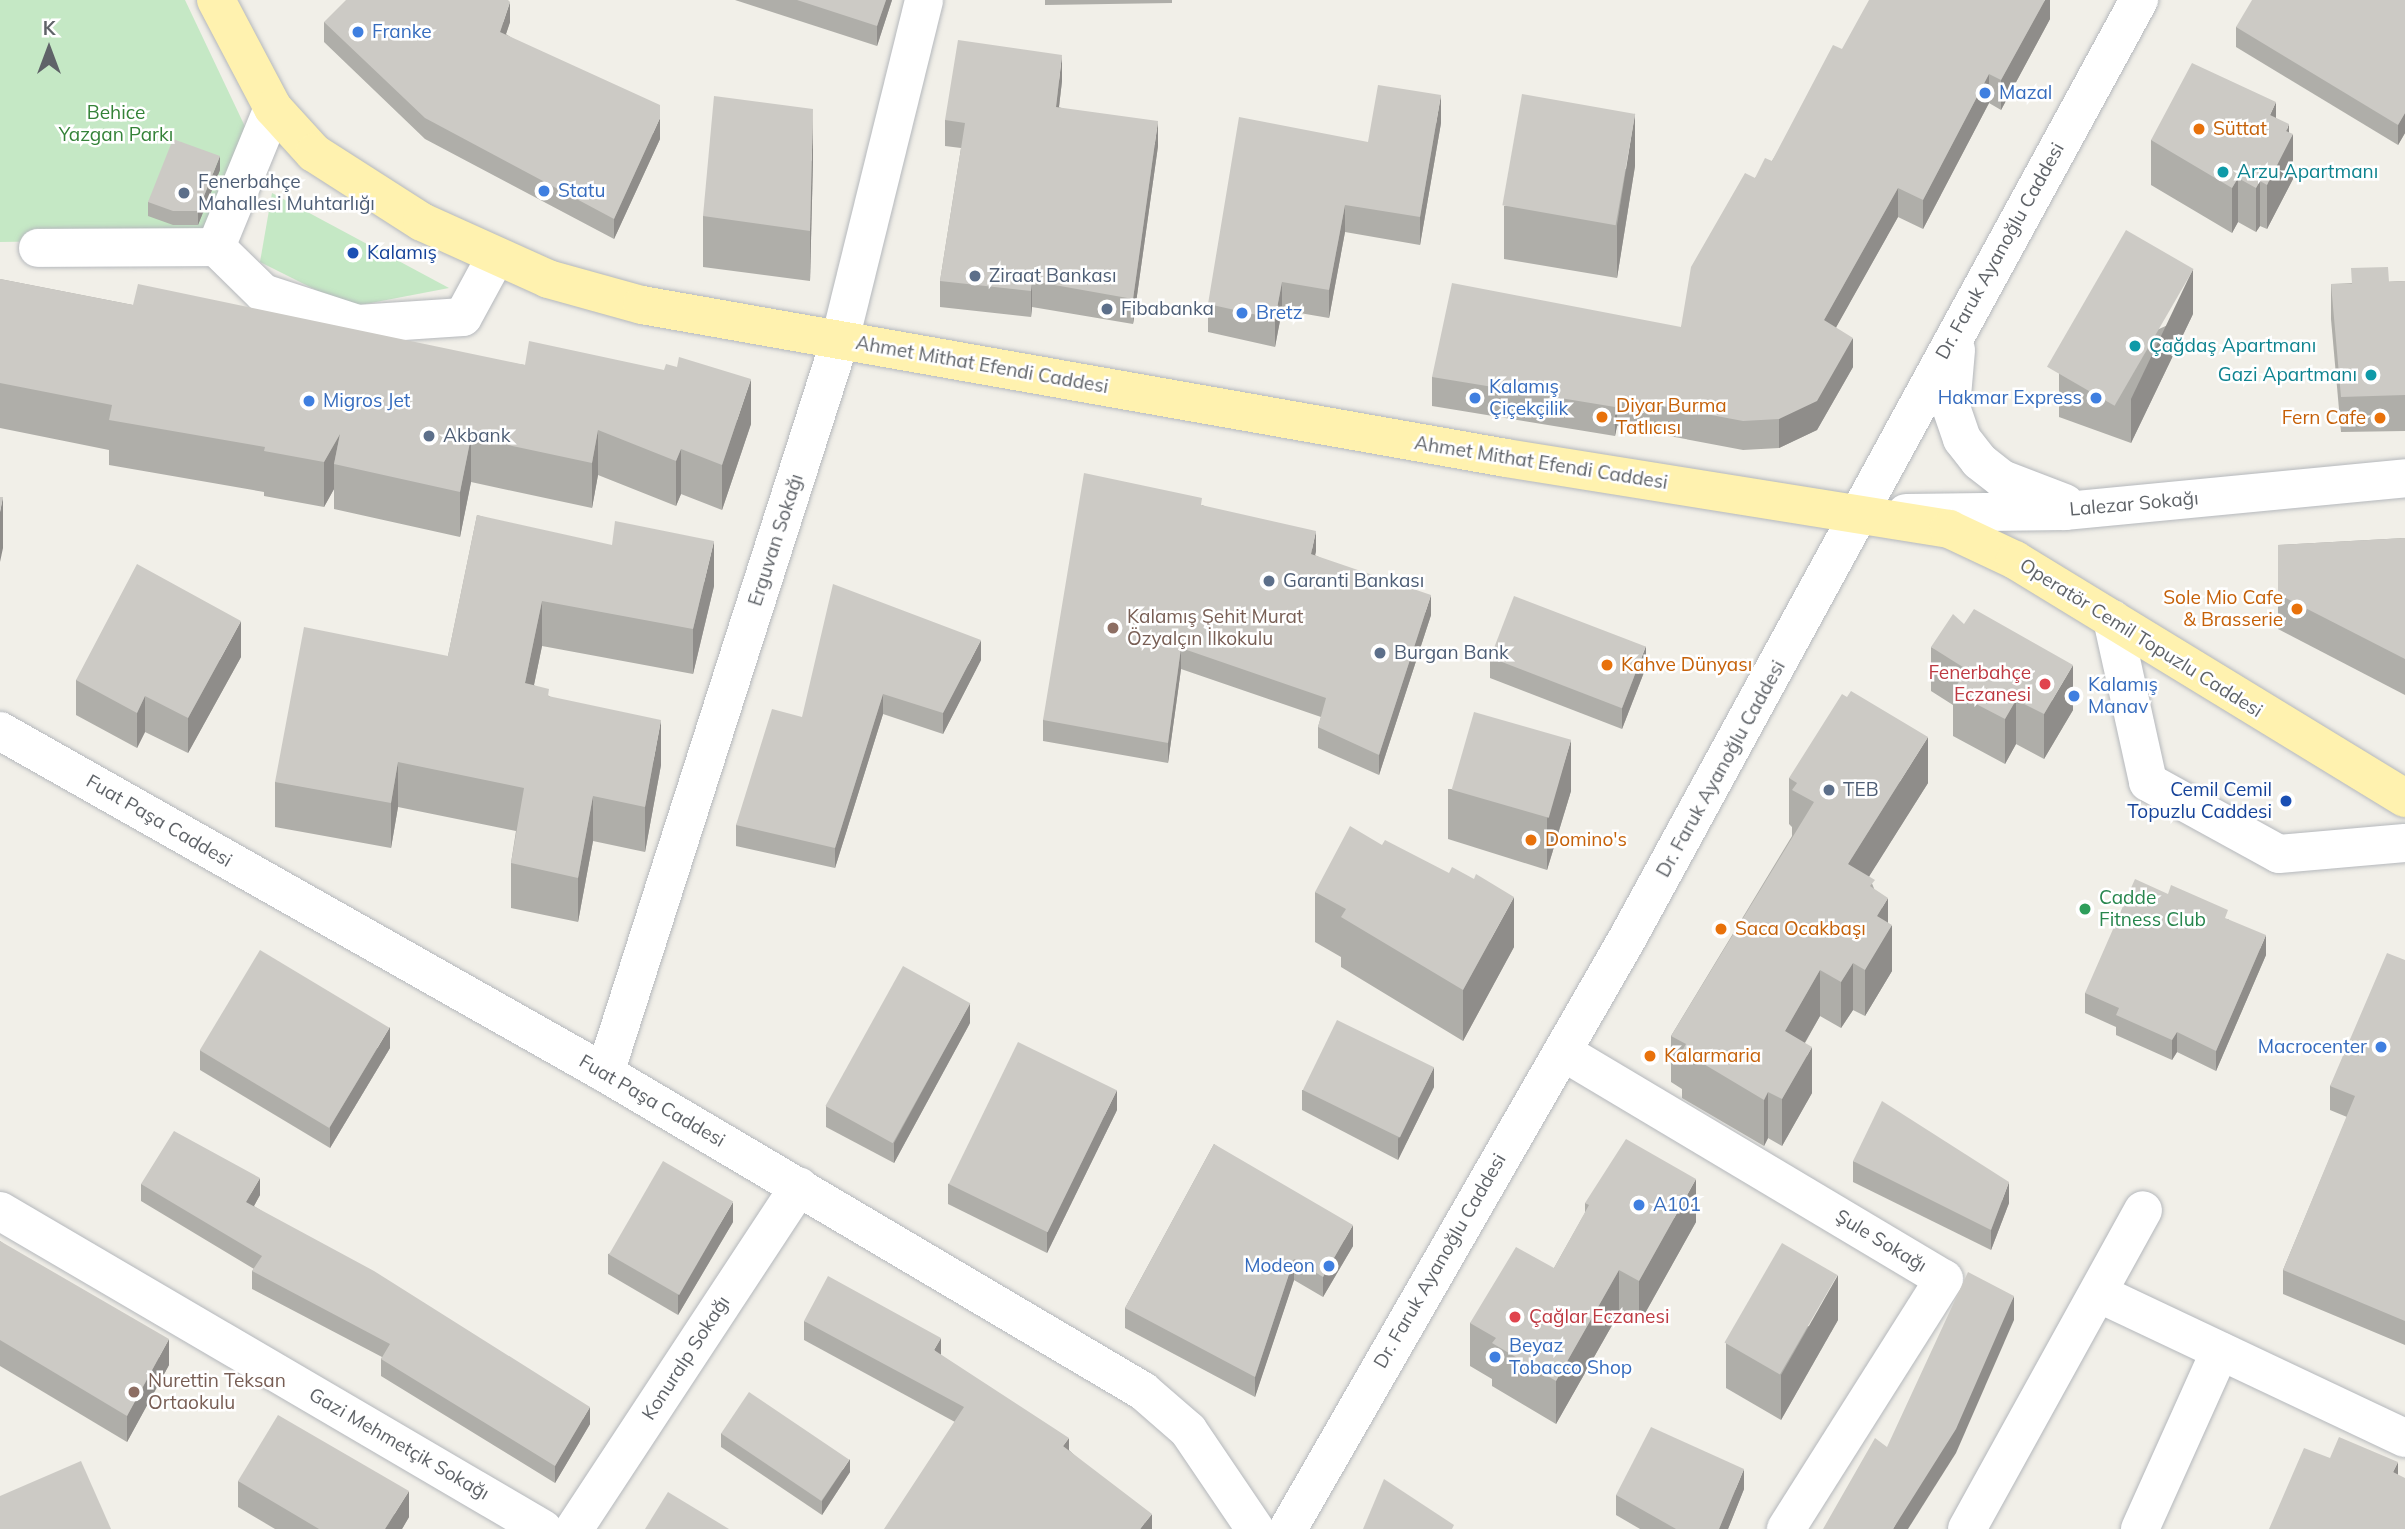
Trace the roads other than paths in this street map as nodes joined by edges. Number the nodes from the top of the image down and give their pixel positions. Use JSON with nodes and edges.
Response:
{"nodes":[{"id":1,"x":216,"y":0,"type":"edge"},
{"id":2,"x":924,"y":0,"type":"edge"},
{"id":3,"x":2139,"y":0,"type":"edge"},
{"id":4,"x":273,"y":107,"type":"junction"},
{"id":5,"x":216,"y":247,"type":"junction"},
{"id":6,"x":38,"y":248,"type":"dead end"},
{"id":7,"x":495,"y":258,"type":"junction"},
{"id":8,"x":1966,"y":312,"type":"junction"},
{"id":9,"x":840,"y":340,"type":"junction"},
{"id":10,"x":2405,"y":478,"type":"edge"},
{"id":11,"x":2087,"y":509,"type":"junction"},
{"id":12,"x":1862,"y":514,"type":"junction"},
{"id":13,"x":2112,"y":619,"type":"junction"},
{"id":14,"x":0,"y":731,"type":"edge"},
{"id":15,"x":2405,"y":798,"type":"edge"},
{"id":16,"x":2405,"y":843,"type":"edge"},
{"id":17,"x":1563,"y":1052,"type":"junction"},
{"id":18,"x":605,"y":1073,"type":"junction"},
{"id":19,"x":799,"y":1186,"type":"junction"},
{"id":20,"x":2143,"y":1210,"type":"dead end"},
{"id":21,"x":0,"y":1212,"type":"edge"},
{"id":22,"x":2100,"y":1294,"type":"junction"},
{"id":23,"x":2220,"y":1350,"type":"junction"},
{"id":24,"x":2405,"y":1438,"type":"edge"},
{"id":25,"x":543,"y":1529,"type":"edge"},
{"id":26,"x":574,"y":1529,"type":"edge"},
{"id":27,"x":1255,"y":1529,"type":"edge"},
{"id":28,"x":1288,"y":1529,"type":"edge"},
{"id":29,"x":1786,"y":1529,"type":"edge"},
{"id":30,"x":1967,"y":1529,"type":"edge"},
{"id":31,"x":2140,"y":1529,"type":"edge"}],
"edges":[{"from":1,"to":4,"type":"main road","name":"Ahmet Mithat Efendi Caddesi"},
{"from":2,"to":9,"type":"street","name":"Erguvan Sokağı"},
{"from":3,"to":8,"type":"street","name":"Dr. Faruk Ayanoğlu Caddesi"},
{"from":4,"to":5,"type":"street"},
{"from":4,"to":7,"type":"main road","name":"Ahmet Mithat Efendi Caddesi"},
{"from":5,"to":6,"type":"street"},
{"from":5,"to":7,"type":"street"},
{"from":7,"to":9,"type":"main road","name":"Ahmet Mithat Efendi Caddesi"},
{"from":8,"to":11,"type":"street"},
{"from":8,"to":12,"type":"street","name":"Dr. Faruk Ayanoğlu Caddesi"},
{"from":9,"to":12,"type":"main road","name":"Ahmet Mithat Efendi Caddesi"},
{"from":9,"to":18,"type":"street","name":"Erguvan Sokağı"},
{"from":10,"to":11,"type":"street","name":"Lalezar Sokağı"},
{"from":11,"to":12,"type":"street","name":"Lalezar Sokağı"},
{"from":12,"to":13,"type":"main road","name":"Operatör Cemil Topuzlu Caddesi"},
{"from":12,"to":17,"type":"street","name":"Dr. Faruk Ayanoğlu Caddesi"},
{"from":13,"to":15,"type":"main road","name":"Operatör Cemil Topuzlu Caddesi"},
{"from":13,"to":16,"type":"street"},
{"from":14,"to":18,"type":"street","name":"Fuat Paşa Caddesi"},
{"from":17,"to":28,"type":"street","name":"Dr. Faruk Ayanoğlu Caddesi"},
{"from":17,"to":29,"type":"street","name":"Şule Sokağı"},
{"from":18,"to":19,"type":"street","name":"Fuat Paşa Caddesi"},
{"from":19,"to":26,"type":"street","name":"Konuralp Sokağı"},
{"from":19,"to":27,"type":"street","name":"Fuat Paşa Caddesi"},
{"from":20,"to":22,"type":"street"},
{"from":21,"to":25,"type":"street","name":"Gazi Mehmetçik Sokağı"},
{"from":22,"to":23,"type":"street"},
{"from":22,"to":30,"type":"street"},
{"from":23,"to":24,"type":"street"},
{"from":23,"to":31,"type":"street"}]}
